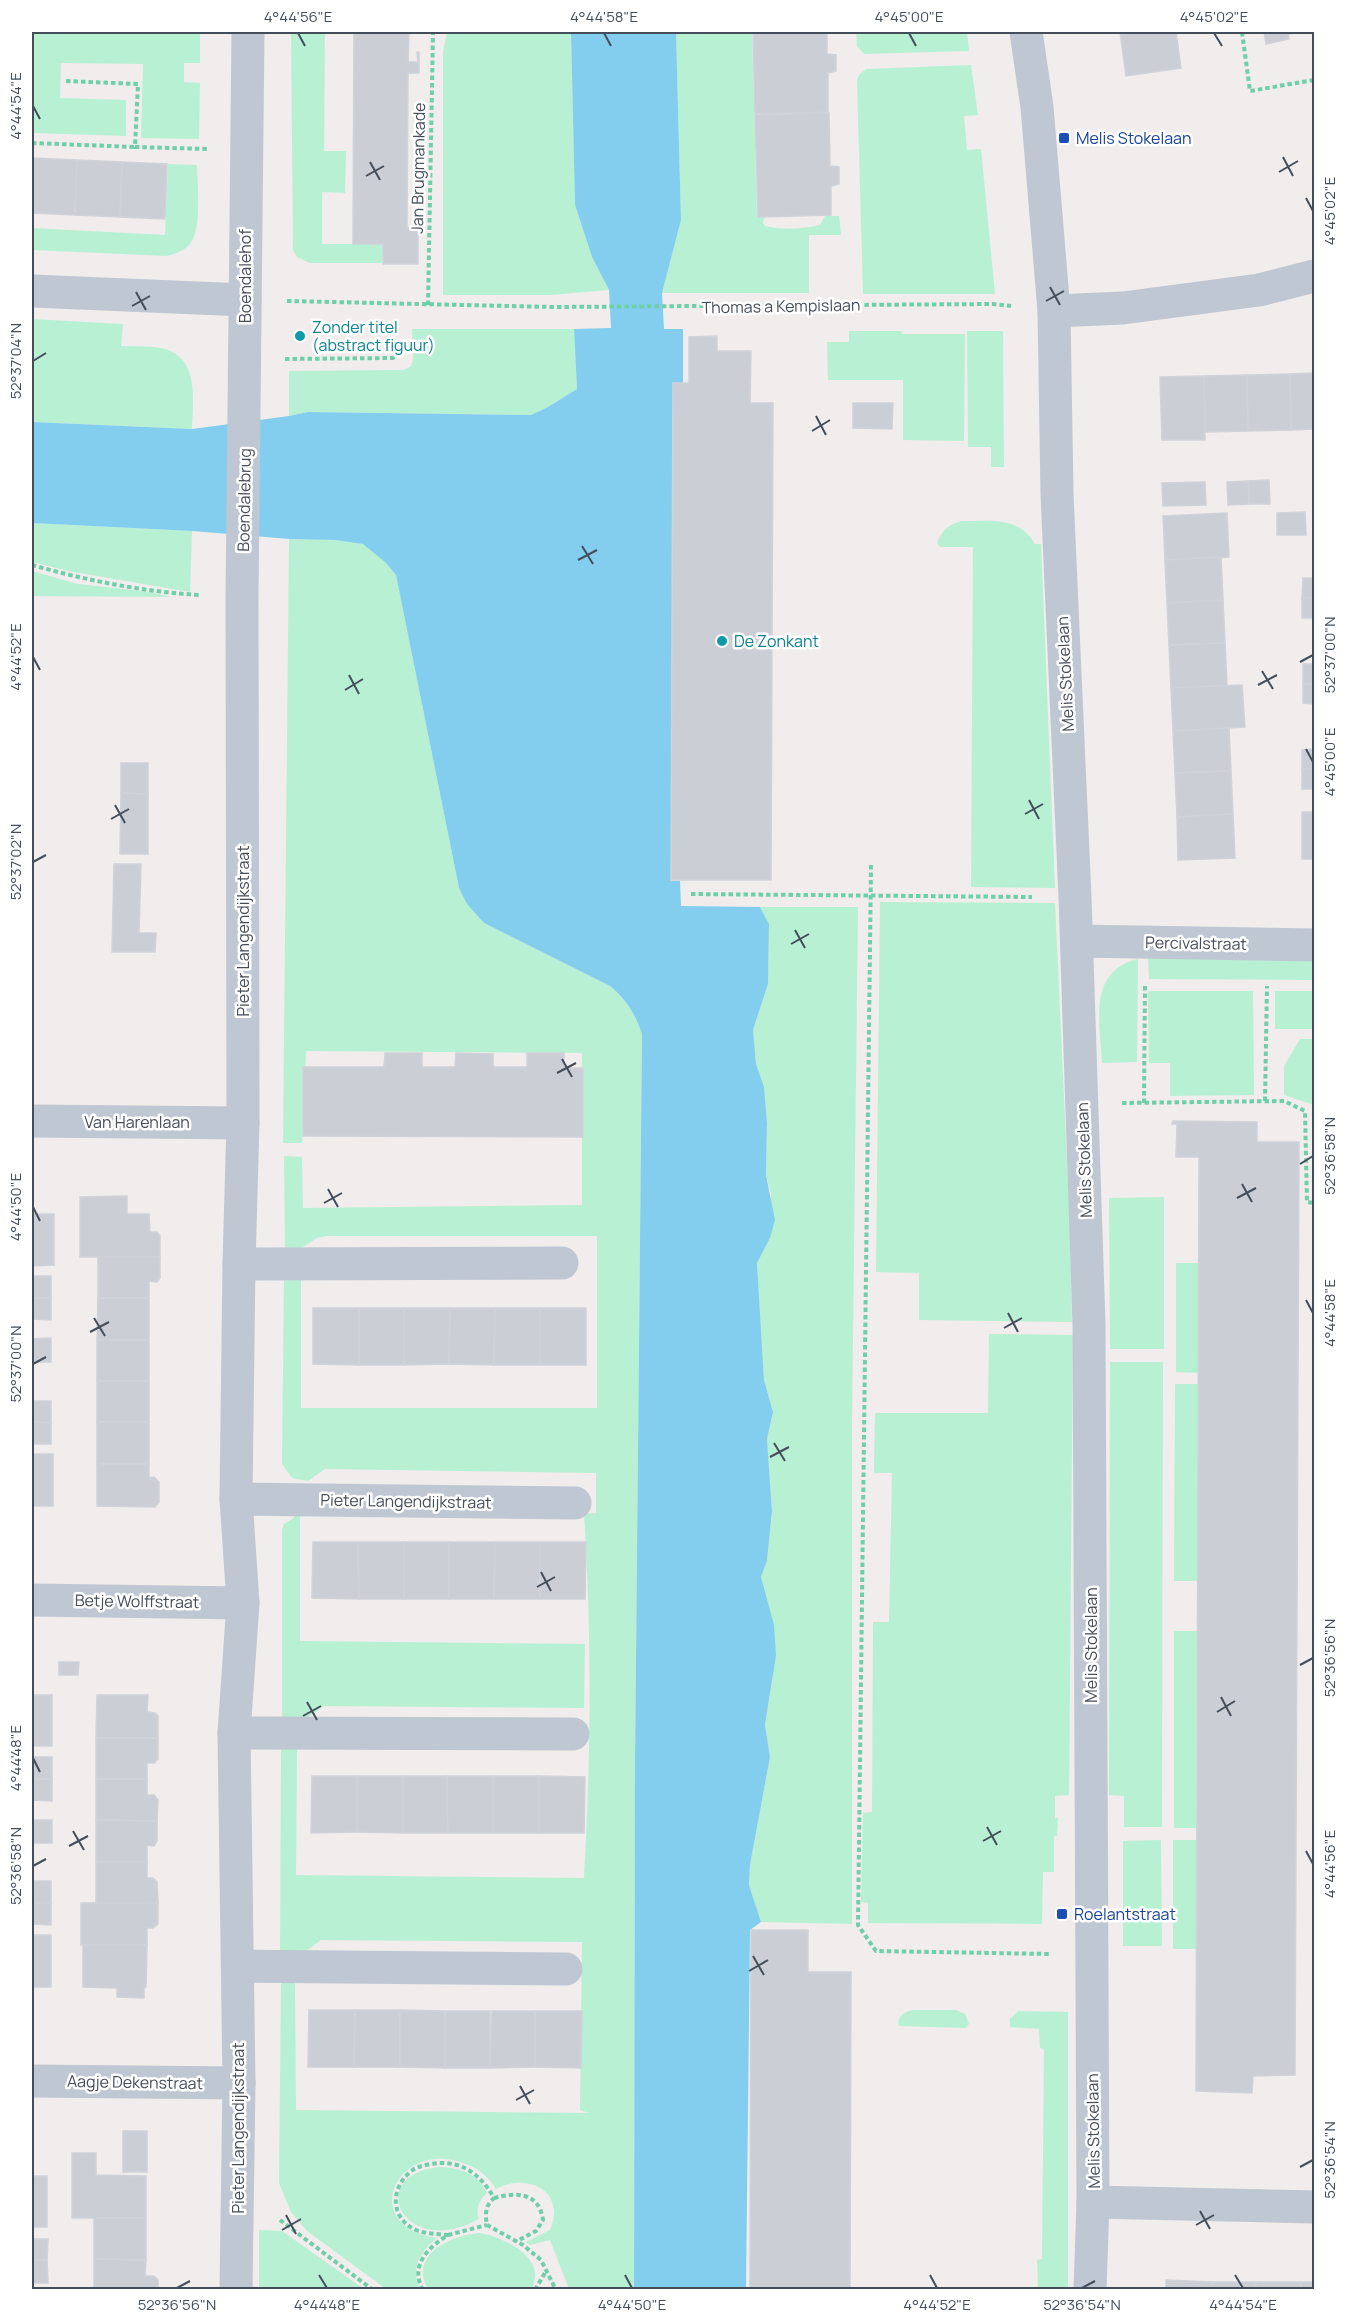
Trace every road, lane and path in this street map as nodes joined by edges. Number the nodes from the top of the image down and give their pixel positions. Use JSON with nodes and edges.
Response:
{"nodes":[{"id":1,"x":248,"y":32,"type":"edge"},
{"id":2,"x":433,"y":32,"type":"edge"},
{"id":3,"x":1026,"y":32,"type":"edge"},
{"id":4,"x":1242,"y":32,"type":"edge"},
{"id":5,"x":1314,"y":80,"type":"edge"},
{"id":6,"x":66,"y":81,"type":"dead end"},
{"id":7,"x":32,"y":143,"type":"edge"},
{"id":8,"x":135,"y":147,"type":"junction"},
{"id":9,"x":246,"y":151,"type":"junction"},
{"id":10,"x":1314,"y":276,"type":"edge"},
{"id":11,"x":32,"y":291,"type":"edge"},
{"id":12,"x":245,"y":300,"type":"junction"},
{"id":13,"x":428,"y":305,"type":"junction"},
{"id":14,"x":1054,"y":311,"type":"junction"},
{"id":15,"x":399,"y":343,"type":"dead end"},
{"id":16,"x":296,"y":359,"type":"dead end"},
{"id":17,"x":246,"y":401,"type":"joint"},
{"id":18,"x":32,"y":565,"type":"edge"},
{"id":19,"x":242,"y":598,"type":"junction"},
{"id":20,"x":871,"y":865,"type":"dead end"},
{"id":21,"x":692,"y":894,"type":"dead end"},
{"id":22,"x":871,"y":896,"type":"junction"},
{"id":23,"x":1075,"y":897,"type":"junction"},
{"id":24,"x":1077,"y":941,"type":"junction"},
{"id":25,"x":1314,"y":945,"type":"edge"},
{"id":26,"x":1145,"y":985,"type":"dead end"},
{"id":27,"x":1275,"y":986,"type":"dead end"},
{"id":28,"x":1265,"y":1101,"type":"junction"},
{"id":29,"x":1144,"y":1103,"type":"junction"},
{"id":30,"x":1082,"y":1104,"type":"junction"},
{"id":31,"x":32,"y":1121,"type":"edge"},
{"id":32,"x":243,"y":1123,"type":"junction"},
{"id":33,"x":1314,"y":1203,"type":"edge"},
{"id":34,"x":562,"y":1263,"type":"dead end"},
{"id":35,"x":239,"y":1264,"type":"junction"},
{"id":36,"x":237,"y":1499,"type":"junction"},
{"id":37,"x":575,"y":1503,"type":"dead end"},
{"id":38,"x":32,"y":1600,"type":"edge"},
{"id":39,"x":243,"y":1603,"type":"junction"},
{"id":40,"x":234,"y":1733,"type":"junction"},
{"id":41,"x":573,"y":1734,"type":"dead end"},
{"id":42,"x":1093,"y":1955,"type":"junction"},
{"id":43,"x":238,"y":1966,"type":"junction"},
{"id":44,"x":566,"y":1969,"type":"dead end"},
{"id":45,"x":32,"y":2081,"type":"edge"},
{"id":46,"x":239,"y":2083,"type":"junction"},
{"id":47,"x":238,"y":2191,"type":"junction"},
{"id":48,"x":494,"y":2198,"type":"junction"},
{"id":49,"x":1093,"y":2202,"type":"junction"},
{"id":50,"x":1314,"y":2207,"type":"edge"},
{"id":51,"x":487,"y":2225,"type":"junction"},
{"id":52,"x":448,"y":2235,"type":"junction"},
{"id":53,"x":517,"y":2241,"type":"junction"},
{"id":54,"x":546,"y":2271,"type":"junction"},
{"id":55,"x":236,"y":2289,"type":"edge"},
{"id":56,"x":373,"y":2289,"type":"edge"},
{"id":57,"x":423,"y":2289,"type":"edge"},
{"id":58,"x":535,"y":2289,"type":"edge"},
{"id":59,"x":556,"y":2289,"type":"edge"},
{"id":60,"x":1090,"y":2289,"type":"edge"}],
"edges":[{"from":1,"to":9,"type":"street","name":"Boendalehof"},
{"from":2,"to":13,"type":"path","name":"Jan Brugmankade"},
{"from":3,"to":14,"type":"street","name":"Melis Stokelaan"},
{"from":4,"to":5,"type":"path"},
{"from":6,"to":8,"type":"path"},
{"from":7,"to":8,"type":"path"},
{"from":8,"to":9,"type":"path"},
{"from":9,"to":12,"type":"street","name":"Boendalehof"},
{"from":10,"to":14,"type":"street"},
{"from":11,"to":12,"type":"street"},
{"from":12,"to":13,"type":"path","name":"Thomas a Kempislaan"},
{"from":12,"to":17,"type":"street","name":"Boendalehof"},
{"from":13,"to":14,"type":"path","name":"Thomas a Kempislaan"},
{"from":14,"to":23,"type":"street","name":"Melis Stokelaan"},
{"from":15,"to":16,"type":"path"},
{"from":17,"to":19,"type":"street","name":"Boendalebrug"},
{"from":18,"to":19,"type":"path"},
{"from":19,"to":32,"type":"street","name":"Pieter Langendijkstraat"},
{"from":20,"to":22,"type":"path"},
{"from":21,"to":22,"type":"path"},
{"from":22,"to":23,"type":"path"},
{"from":22,"to":42,"type":"path"},
{"from":23,"to":24,"type":"street","name":"Melis Stokelaan"},
{"from":24,"to":25,"type":"street","name":"Percivalstraat"},
{"from":24,"to":30,"type":"street","name":"Melis Stokelaan"},
{"from":26,"to":29,"type":"path"},
{"from":27,"to":28,"type":"path"},
{"from":28,"to":29,"type":"path"},
{"from":28,"to":33,"type":"path"},
{"from":29,"to":30,"type":"path"},
{"from":30,"to":42,"type":"street","name":"Melis Stokelaan"},
{"from":31,"to":32,"type":"street","name":"Van Harenlaan"},
{"from":32,"to":35,"type":"street","name":"Pieter Langendijkstraat"},
{"from":34,"to":35,"type":"street"},
{"from":35,"to":36,"type":"street","name":"Pieter Langendijkstraat"},
{"from":36,"to":37,"type":"street","name":"Pieter Langendijkstraat"},
{"from":36,"to":39,"type":"street","name":"Pieter Langendijkstraat"},
{"from":38,"to":39,"type":"street","name":"Betje Wolffstraat"},
{"from":39,"to":40,"type":"street","name":"Pieter Langendijkstraat"},
{"from":40,"to":41,"type":"street"},
{"from":40,"to":43,"type":"street","name":"Pieter Langendijkstraat"},
{"from":42,"to":49,"type":"street","name":"Melis Stokelaan"},
{"from":43,"to":44,"type":"street"},
{"from":43,"to":46,"type":"street","name":"Pieter Langendijkstraat"},
{"from":45,"to":46,"type":"street","name":"Aagje Dekenstraat"},
{"from":46,"to":47,"type":"street","name":"Pieter Langendijkstraat"},
{"from":47,"to":55,"type":"street","name":"Pieter Langendijkstraat"},
{"from":47,"to":56,"type":"path"},
{"from":48,"to":51,"type":"path"},
{"from":48,"to":52,"type":"path"},
{"from":48,"to":53,"type":"path"},
{"from":49,"to":50,"type":"street"},
{"from":49,"to":60,"type":"street","name":"Melis Stokelaan"},
{"from":51,"to":52,"type":"path"},
{"from":51,"to":53,"type":"path"},
{"from":52,"to":57,"type":"path"},
{"from":53,"to":54,"type":"path"},
{"from":54,"to":58,"type":"path"},
{"from":54,"to":59,"type":"path"}]}
